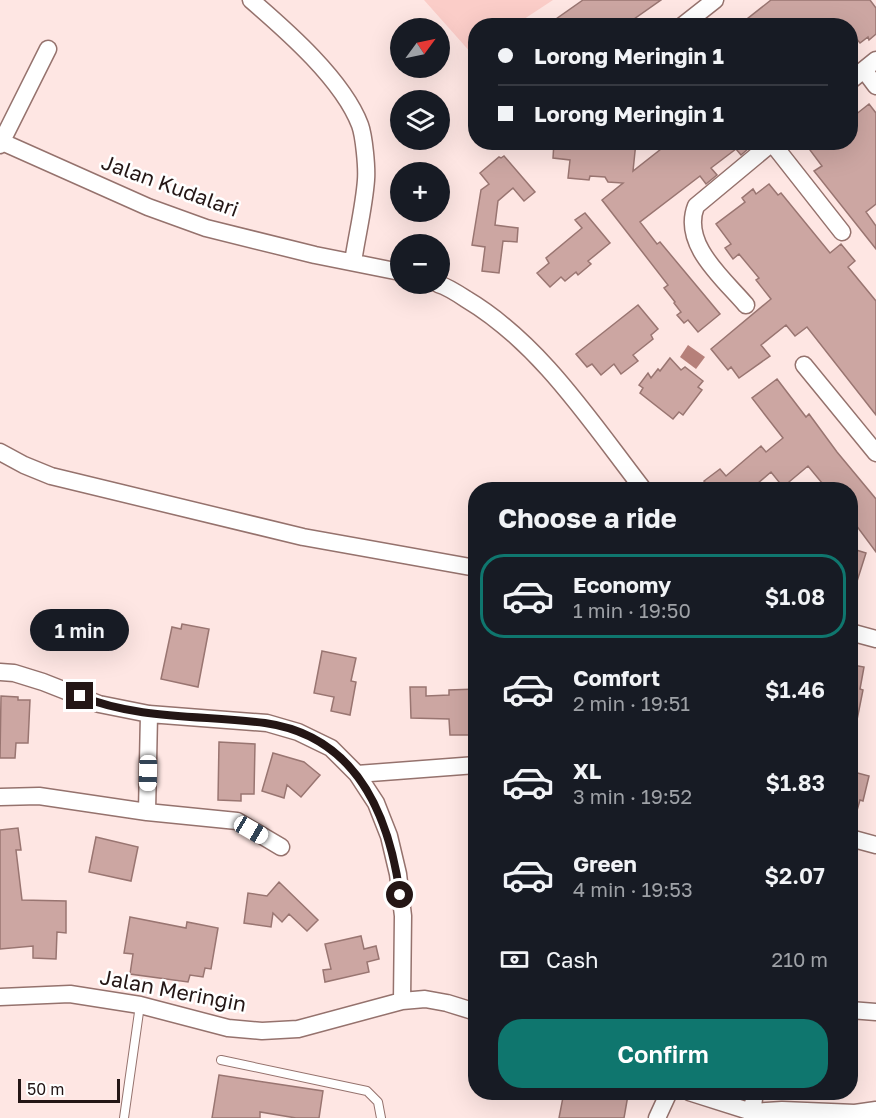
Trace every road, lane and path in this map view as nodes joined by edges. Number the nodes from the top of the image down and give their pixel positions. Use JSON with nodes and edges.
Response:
{"nodes":[{"id":1,"x":251,"y":0,"type":"edge"},
{"id":2,"x":715,"y":0,"type":"edge"},
{"id":3,"x":692,"y":18,"type":"edge"},
{"id":4,"x":48,"y":49,"type":"dead end"},
{"id":5,"x":863,"y":70,"type":"edge"},
{"id":6,"x":876,"y":86,"type":"edge"},
{"id":7,"x":0,"y":142,"type":"edge"},
{"id":8,"x":764,"y":150,"type":"edge"},
{"id":9,"x":778,"y":150,"type":"edge"},
{"id":10,"x":842,"y":232,"type":"dead end"},
{"id":11,"x":353,"y":262,"type":"junction"},
{"id":12,"x":390,"y":270,"type":"edge"},
{"id":13,"x":450,"y":291,"type":"edge"},
{"id":14,"x":746,"y":305,"type":"dead end"},
{"id":15,"x":804,"y":365,"type":"dead end"},
{"id":16,"x":0,"y":452,"type":"edge"},
{"id":17,"x":876,"y":453,"type":"edge"},
{"id":18,"x":638,"y":482,"type":"edge"},
{"id":19,"x":468,"y":567,"type":"edge"},
{"id":20,"x":858,"y":634,"type":"edge"},
{"id":21,"x":876,"y":639,"type":"edge"},
{"id":22,"x":0,"y":672,"type":"edge"},
{"id":23,"x":149,"y":714,"type":"junction"},
{"id":24,"x":468,"y":766,"type":"edge"},
{"id":25,"x":357,"y":774,"type":"junction"},
{"id":26,"x":0,"y":797,"type":"edge"},
{"id":27,"x":147,"y":812,"type":"junction"},
{"id":28,"x":858,"y":840,"type":"edge"},
{"id":29,"x":876,"y":845,"type":"edge"},
{"id":30,"x":281,"y":847,"type":"dead end"},
{"id":31,"x":0,"y":997,"type":"edge"},
{"id":32,"x":402,"y":1001,"type":"junction"},
{"id":33,"x":141,"y":1005,"type":"junction"},
{"id":34,"x":468,"y":1010,"type":"edge"},
{"id":35,"x":858,"y":1011,"type":"edge"},
{"id":36,"x":876,"y":1012,"type":"edge"},
{"id":37,"x":221,"y":1060,"type":"dead end"},
{"id":38,"x":665,"y":1100,"type":"edge"},
{"id":39,"x":715,"y":1100,"type":"edge"},
{"id":40,"x":754,"y":1100,"type":"edge"},
{"id":41,"x":752,"y":1112,"type":"junction"},
{"id":42,"x":870,"y":1113,"type":"edge"},
{"id":43,"x":124,"y":1118,"type":"edge"},
{"id":44,"x":381,"y":1118,"type":"edge"},
{"id":45,"x":657,"y":1118,"type":"edge"}],
"edges":[{"from":1,"to":11,"type":"street"},
{"from":2,"to":3,"type":"street"},
{"from":4,"to":7,"type":"street"},
{"from":5,"to":6,"type":"street"},
{"from":7,"to":11,"type":"street","name":"Jalan Kudalari"},
{"from":8,"to":14,"type":"street"},
{"from":9,"to":10,"type":"street"},
{"from":11,"to":12,"type":"street","name":"Jalan Kudalari"},
{"from":13,"to":18,"type":"street"},
{"from":15,"to":17,"type":"street"},
{"from":16,"to":19,"type":"street"},
{"from":20,"to":21,"type":"street"},
{"from":22,"to":23,"type":"street"},
{"from":23,"to":25,"type":"street"},
{"from":23,"to":27,"type":"street"},
{"from":24,"to":25,"type":"street"},
{"from":25,"to":32,"type":"street"},
{"from":26,"to":27,"type":"street"},
{"from":27,"to":30,"type":"street"},
{"from":28,"to":29,"type":"street"},
{"from":31,"to":33,"type":"street","name":"Jalan Meringin"},
{"from":32,"to":33,"type":"street","name":"Jalan Meringin"},
{"from":32,"to":34,"type":"street","name":"Jalan Meringin"},
{"from":33,"to":43,"type":"lane"},
{"from":35,"to":36,"type":"street"},
{"from":37,"to":44,"type":"lane"},
{"from":38,"to":45,"type":"street"},
{"from":39,"to":41,"type":"street"},
{"from":40,"to":41,"type":"street"},
{"from":41,"to":42,"type":"street"}]}
